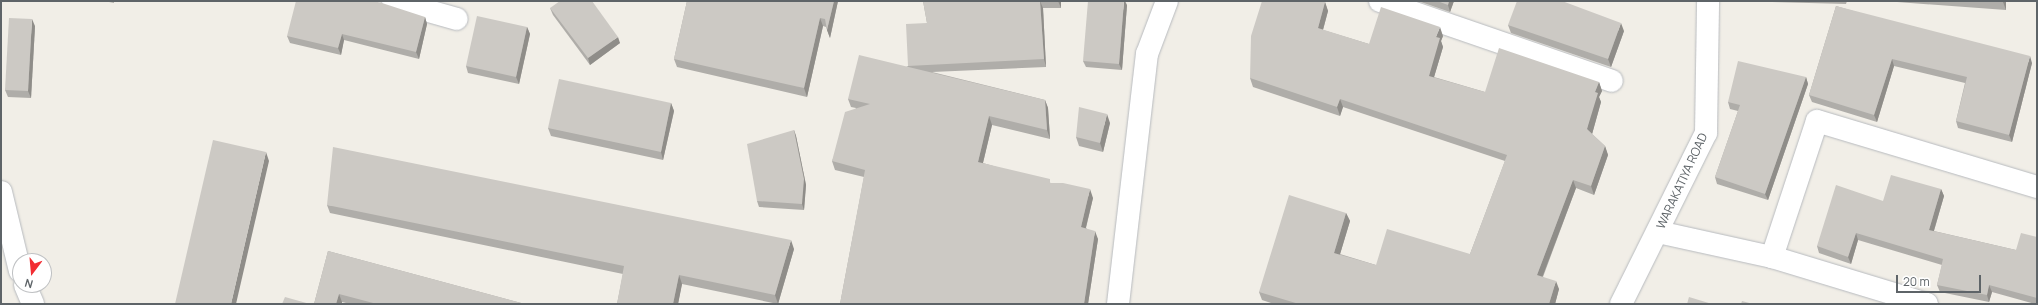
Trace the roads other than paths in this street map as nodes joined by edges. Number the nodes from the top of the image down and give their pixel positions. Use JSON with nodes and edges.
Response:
{"nodes":[{"id":1,"x":393,"y":1,"type":"edge"},
{"id":2,"x":1167,"y":1,"type":"edge"},
{"id":3,"x":1380,"y":1,"type":"edge"},
{"id":4,"x":1708,"y":1,"type":"edge"},
{"id":5,"x":457,"y":19,"type":"dead end"},
{"id":6,"x":1612,"y":81,"type":"dead end"},
{"id":7,"x":2037,"y":186,"type":"edge"},
{"id":8,"x":1,"y":192,"type":"edge"},
{"id":9,"x":1658,"y":232,"type":"junction"},
{"id":10,"x":16,"y":253,"type":"edge"},
{"id":11,"x":1772,"y":257,"type":"junction"},
{"id":12,"x":1,"y":270,"type":"edge"},
{"id":13,"x":12,"y":270,"type":"edge"},
{"id":14,"x":28,"y":293,"type":"edge"},
{"id":15,"x":32,"y":304,"type":"edge"},
{"id":16,"x":1118,"y":304,"type":"edge"},
{"id":17,"x":1621,"y":304,"type":"edge"},
{"id":18,"x":1927,"y":304,"type":"edge"}],
"edges":[{"from":1,"to":5,"type":"street"},
{"from":2,"to":16,"type":"street"},
{"from":3,"to":6,"type":"street"},
{"from":4,"to":9,"type":"street","name":"WARAKATIYA ROAD"},
{"from":7,"to":11,"type":"street"},
{"from":8,"to":10,"type":"street"},
{"from":9,"to":11,"type":"street"},
{"from":9,"to":17,"type":"street","name":"WARAKATIYA ROAD"},
{"from":11,"to":18,"type":"street"},
{"from":12,"to":13,"type":"street"},
{"from":14,"to":15,"type":"street"}]}
